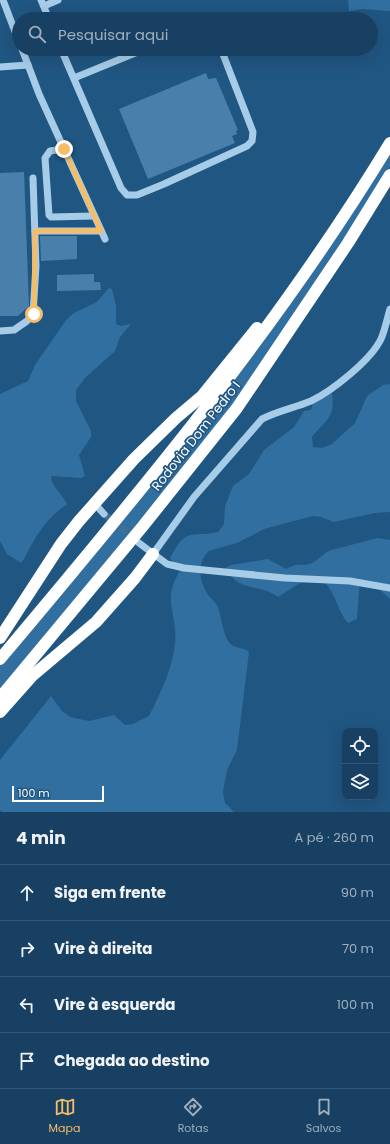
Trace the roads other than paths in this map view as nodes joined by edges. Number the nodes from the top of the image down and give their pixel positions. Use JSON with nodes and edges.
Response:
{"nodes":[{"id":1,"x":3,"y":0,"type":"edge"},
{"id":2,"x":58,"y":0,"type":"edge"},
{"id":3,"x":42,"y":3,"type":"edge"},
{"id":4,"x":12,"y":24,"type":"edge"},
{"id":5,"x":25,"y":56,"type":"edge"},
{"id":6,"x":65,"y":56,"type":"edge"},
{"id":7,"x":128,"y":56,"type":"edge"},
{"id":8,"x":224,"y":56,"type":"edge"},
{"id":9,"x":28,"y":65,"type":"junction"},
{"id":10,"x":0,"y":67,"type":"edge"},
{"id":11,"x":74,"y":78,"type":"junction"},
{"id":12,"x":390,"y":143,"type":"edge"},
{"id":13,"x":64,"y":149,"type":"junction"},
{"id":14,"x":390,"y":175,"type":"edge"},
{"id":15,"x":33,"y":178,"type":"dead end"},
{"id":16,"x":94,"y":216,"type":"junction"},
{"id":17,"x":35,"y":231,"type":"junction"},
{"id":18,"x":101,"y":231,"type":"junction"},
{"id":19,"x":336,"y":231,"type":"junction"},
{"id":20,"x":105,"y":239,"type":"dead end"},
{"id":21,"x":390,"y":309,"type":"edge"},
{"id":22,"x":0,"y":331,"type":"edge"},
{"id":23,"x":95,"y":504,"type":"junction"},
{"id":24,"x":104,"y":514,"type":"tunnel mouth"},
{"id":25,"x":139,"y":542,"type":"tunnel mouth"},
{"id":26,"x":153,"y":554,"type":"junction"},
{"id":27,"x":390,"y":588,"type":"edge"},
{"id":28,"x":0,"y":638,"type":"edge"},
{"id":29,"x":0,"y":659,"type":"edge"},
{"id":30,"x":0,"y":698,"type":"edge"},
{"id":31,"x":0,"y":712,"type":"edge"}],
"edges":[{"from":1,"to":4,"type":"street"},
{"from":2,"to":3,"type":"street"},
{"from":5,"to":9,"type":"street"},
{"from":6,"to":11,"type":"street"},
{"from":7,"to":11,"type":"street"},
{"from":8,"to":11,"type":"street"},
{"from":9,"to":10,"type":"street"},
{"from":9,"to":13,"type":"street"},
{"from":12,"to":19,"type":"highway","name":"Rodovia Dom Pedro I"},
{"from":13,"to":16,"type":"street"},
{"from":13,"to":16,"type":"street"},
{"from":14,"to":30,"type":"highway","name":"Rodovia Dom Pedro I"},
{"from":15,"to":17,"type":"street"},
{"from":16,"to":18,"type":"street"},
{"from":17,"to":18,"type":"street"},
{"from":17,"to":22,"type":"street"},
{"from":18,"to":20,"type":"street"},
{"from":19,"to":23,"type":"highway"},
{"from":19,"to":29,"type":"highway","name":"Rodovia Dom Pedro I"},
{"from":21,"to":26,"type":"street"},
{"from":23,"to":24,"type":"street"},
{"from":23,"to":28,"type":"highway"},
{"from":25,"to":26,"type":"street"},
{"from":26,"to":27,"type":"street"},
{"from":26,"to":31,"type":"highway"}]}
